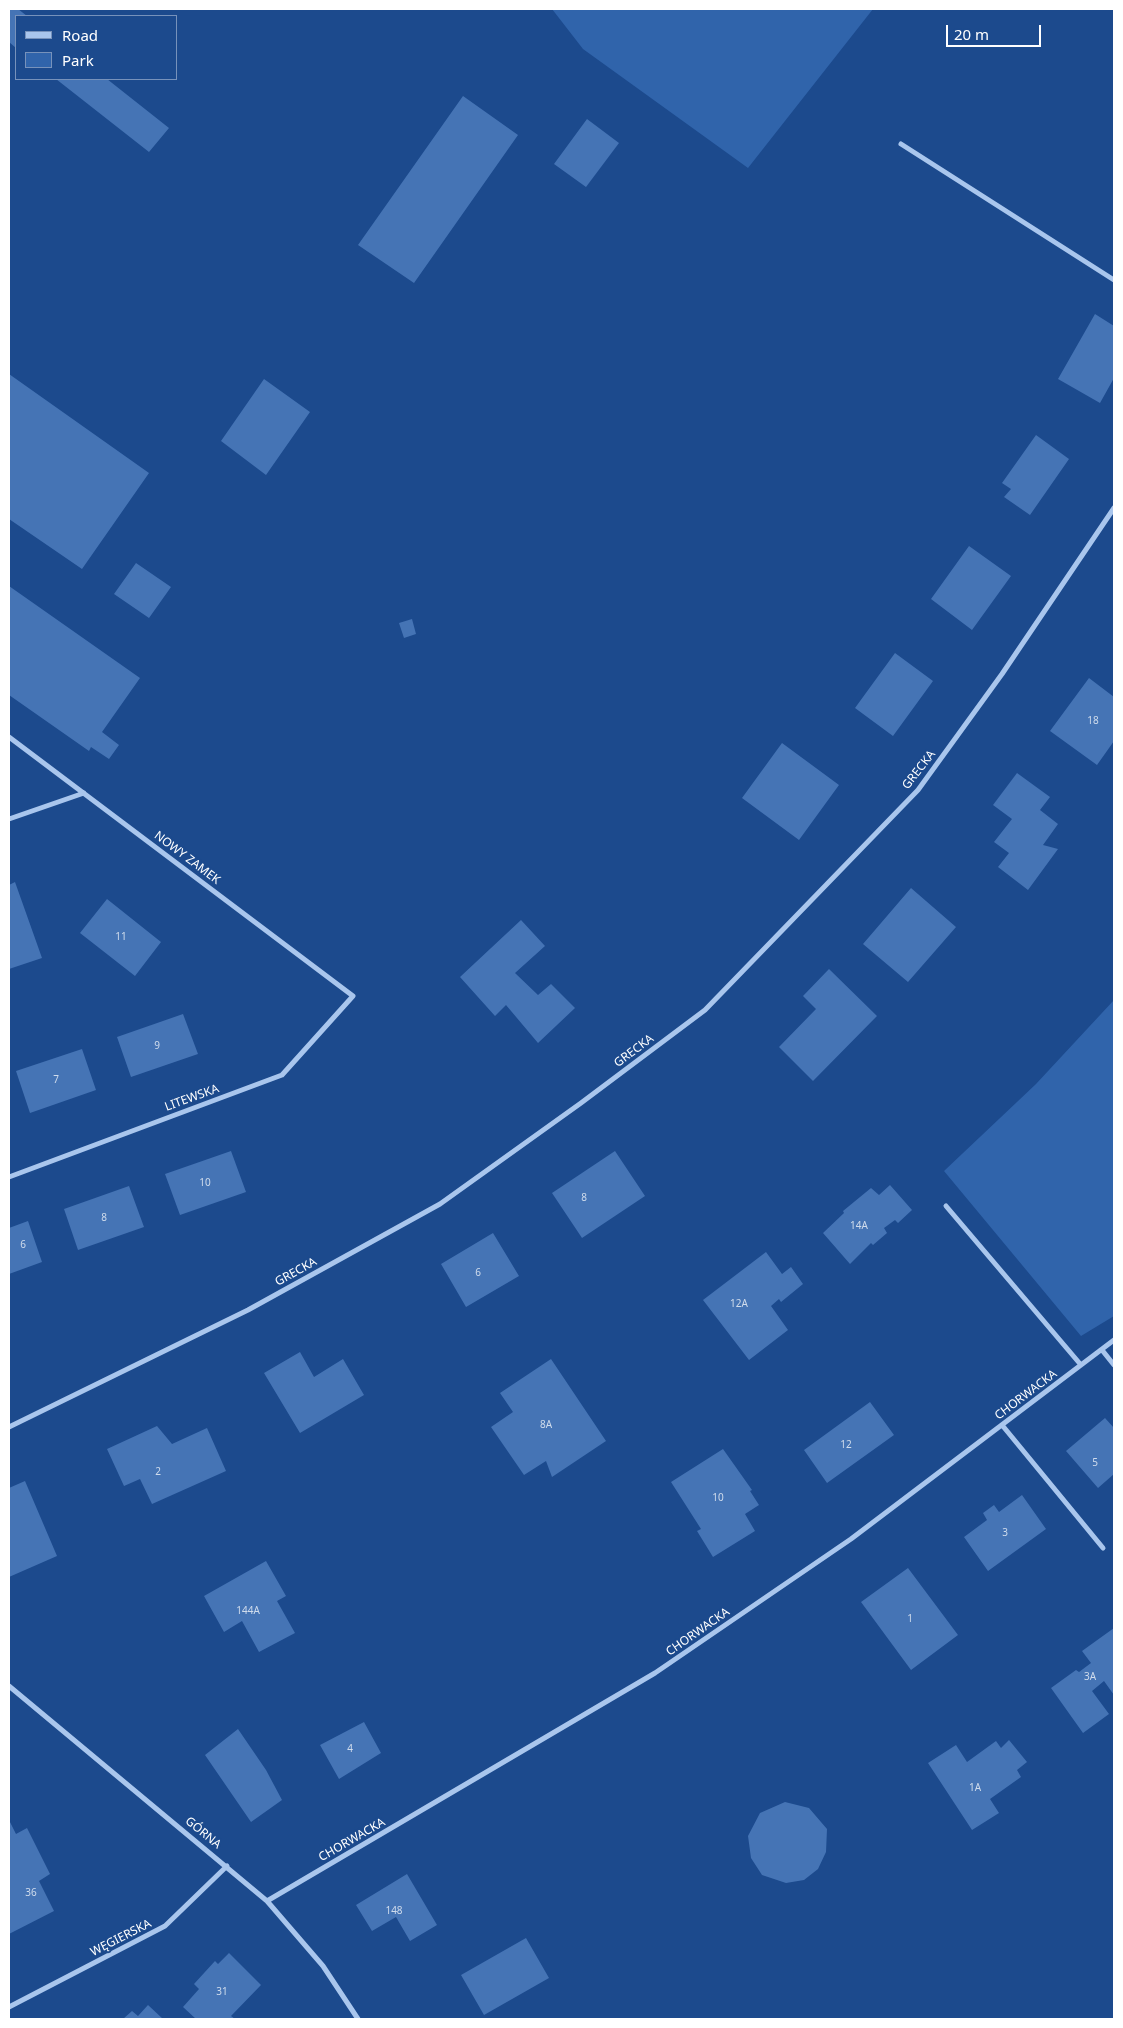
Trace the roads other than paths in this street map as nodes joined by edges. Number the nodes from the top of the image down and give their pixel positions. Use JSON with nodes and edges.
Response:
{"nodes":[{"id":1,"x":901,"y":144,"type":"dead end"},
{"id":2,"x":1114,"y":280,"type":"edge"},
{"id":3,"x":1114,"y":508,"type":"edge"},
{"id":4,"x":9,"y":737,"type":"edge"},
{"id":5,"x":84,"y":793,"type":"junction"},
{"id":6,"x":9,"y":819,"type":"edge"},
{"id":7,"x":353,"y":996,"type":"joint"},
{"id":8,"x":9,"y":1177,"type":"edge"},
{"id":9,"x":946,"y":1206,"type":"dead end"},
{"id":10,"x":1114,"y":1340,"type":"edge"},
{"id":11,"x":1102,"y":1350,"type":"junction"},
{"id":12,"x":1081,"y":1365,"type":"junction"},
{"id":13,"x":1114,"y":1365,"type":"edge"},
{"id":14,"x":1002,"y":1425,"type":"junction"},
{"id":15,"x":9,"y":1427,"type":"edge"},
{"id":16,"x":1103,"y":1548,"type":"dead end"},
{"id":17,"x":9,"y":1686,"type":"edge"},
{"id":18,"x":227,"y":1866,"type":"junction"},
{"id":19,"x":268,"y":1901,"type":"junction"},
{"id":20,"x":9,"y":2006,"type":"edge"},
{"id":21,"x":358,"y":2019,"type":"edge"}],
"edges":[{"from":1,"to":2,"type":"street"},
{"from":3,"to":15,"type":"street","name":"GRECKA"},
{"from":4,"to":5,"type":"street","name":"NOWY ZAMEK"},
{"from":5,"to":6,"type":"street"},
{"from":5,"to":7,"type":"street","name":"NOWY ZAMEK"},
{"from":7,"to":8,"type":"street","name":"LITEWSKA"},
{"from":9,"to":12,"type":"street"},
{"from":10,"to":11,"type":"street","name":"CHORWACKA"},
{"from":11,"to":12,"type":"street","name":"CHORWACKA"},
{"from":11,"to":13,"type":"street"},
{"from":12,"to":14,"type":"street","name":"CHORWACKA"},
{"from":14,"to":16,"type":"street"},
{"from":14,"to":19,"type":"street","name":"CHORWACKA"},
{"from":17,"to":18,"type":"street","name":"GÓRNA"},
{"from":18,"to":19,"type":"street","name":"GÓRNA"},
{"from":18,"to":20,"type":"street","name":"WĘGIERSKA"},
{"from":19,"to":21,"type":"street","name":"GÓRNA"}]}
